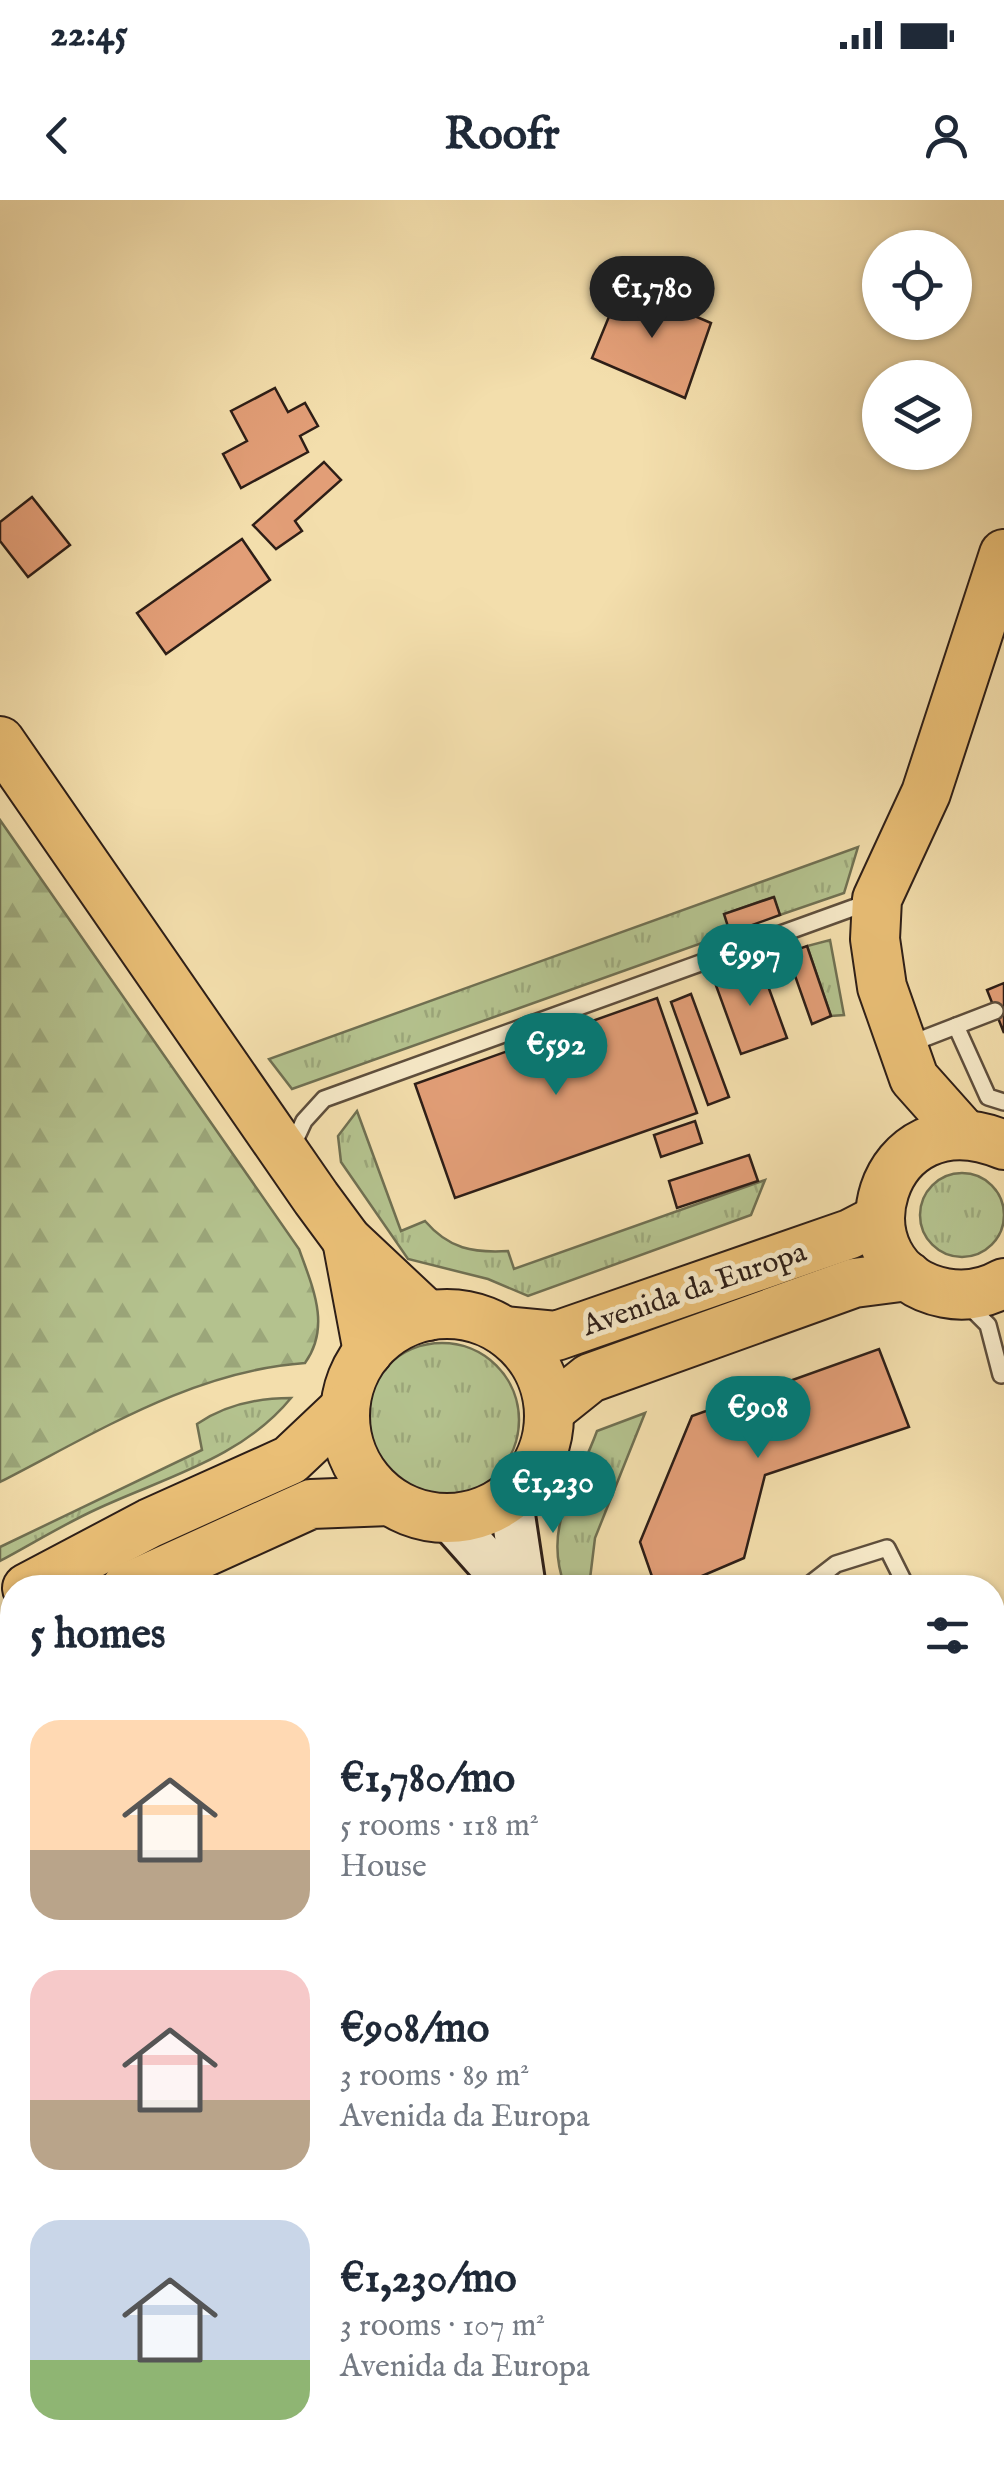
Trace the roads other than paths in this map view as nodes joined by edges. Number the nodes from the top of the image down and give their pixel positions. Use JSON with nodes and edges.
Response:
{"nodes":[{"id":1,"x":1004,"y":554,"type":"edge"},
{"id":2,"x":0,"y":741,"type":"edge"},
{"id":3,"x":877,"y":899,"type":"junction"},
{"id":4,"x":996,"y":1011,"type":"dead end"},
{"id":5,"x":956,"y":1026,"type":"junction"},
{"id":6,"x":909,"y":1062,"type":"junction"},
{"id":7,"x":1004,"y":1102,"type":"edge"},
{"id":8,"x":984,"y":1139,"type":"edge"},
{"id":9,"x":908,"y":1152,"type":"junction"},
{"id":10,"x":288,"y":1156,"type":"junction"},
{"id":11,"x":879,"y":1219,"type":"junction"},
{"id":12,"x":348,"y":1240,"type":"junction"},
{"id":13,"x":908,"y":1276,"type":"junction"},
{"id":14,"x":1004,"y":1284,"type":"edge"},
{"id":15,"x":958,"y":1296,"type":"junction"},
{"id":16,"x":428,"y":1316,"type":"junction"},
{"id":17,"x":504,"y":1331,"type":"junction"},
{"id":18,"x":368,"y":1352,"type":"junction"},
{"id":19,"x":1002,"y":1375,"type":"dead end"},
{"id":20,"x":344,"y":1409,"type":"junction"},
{"id":21,"x":550,"y":1410,"type":"junction"},
{"id":22,"x":510,"y":1495,"type":"junction"},
{"id":23,"x":389,"y":1501,"type":"junction"},
{"id":24,"x":447,"y":1516,"type":"junction"},
{"id":25,"x":51,"y":1575,"type":"edge"},
{"id":26,"x":155,"y":1575,"type":"edge"},
{"id":27,"x":499,"y":1575,"type":"edge"},
{"id":28,"x":522,"y":1575,"type":"edge"},
{"id":29,"x":821,"y":1575,"type":"edge"},
{"id":30,"x":901,"y":1575,"type":"edge"}],
"edges":[{"from":1,"to":3,"type":"main road"},
{"from":2,"to":10,"type":"main road"},
{"from":3,"to":6,"type":"main road"},
{"from":3,"to":10,"type":"lane"},
{"from":4,"to":5,"type":"lane"},
{"from":5,"to":6,"type":"lane"},
{"from":5,"to":7,"type":"lane"},
{"from":6,"to":8,"type":"main road"},
{"from":6,"to":9,"type":"main road"},
{"from":8,"to":9,"type":"main road"},
{"from":9,"to":11,"type":"main road"},
{"from":10,"to":12,"type":"main road"},
{"from":11,"to":13,"type":"main road"},
{"from":11,"to":17,"type":"main road","name":"Avenida da Europa"},
{"from":12,"to":16,"type":"main road"},
{"from":12,"to":18,"type":"main road"},
{"from":13,"to":15,"type":"main road"},
{"from":13,"to":21,"type":"main road","name":"Avenida da Europa"},
{"from":14,"to":15,"type":"main road"},
{"from":15,"to":19,"type":"lane"},
{"from":16,"to":17,"type":"main road"},
{"from":16,"to":18,"type":"main road"},
{"from":17,"to":21,"type":"main road"},
{"from":18,"to":20,"type":"main road"},
{"from":20,"to":23,"type":"main road"},
{"from":20,"to":25,"type":"main road"},
{"from":21,"to":22,"type":"main road"},
{"from":22,"to":24,"type":"main road"},
{"from":22,"to":28,"type":"main road"},
{"from":23,"to":24,"type":"main road"},
{"from":23,"to":26,"type":"main road"},
{"from":24,"to":27,"type":"main road"},
{"from":29,"to":30,"type":"lane"}]}
